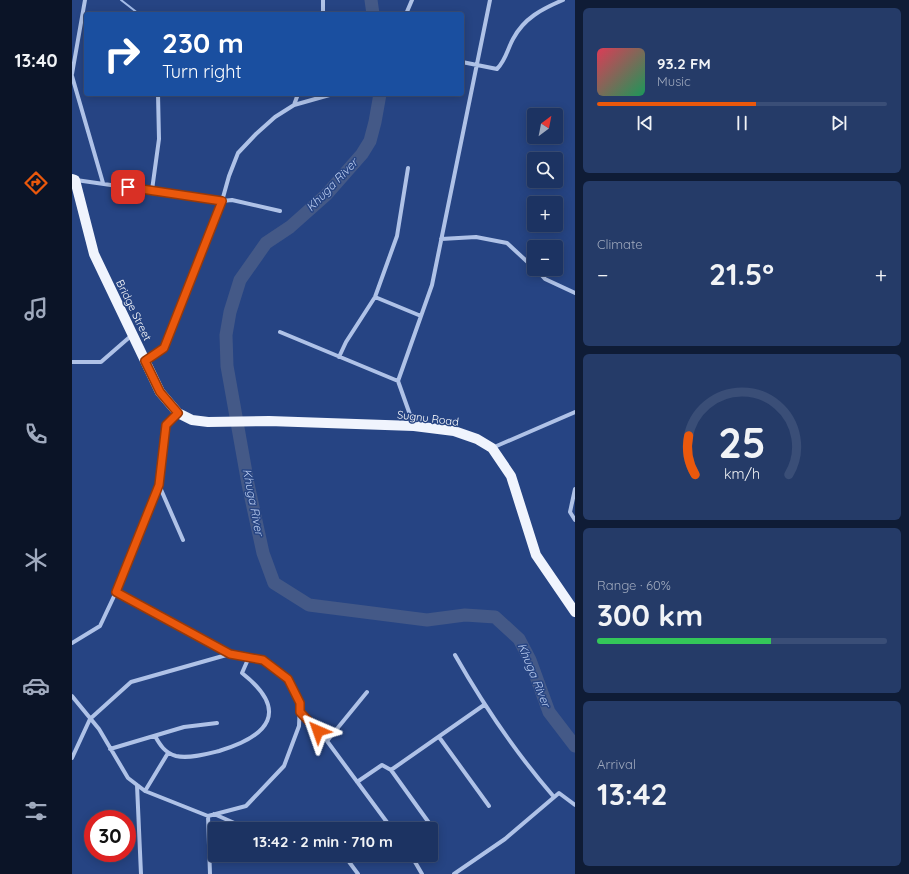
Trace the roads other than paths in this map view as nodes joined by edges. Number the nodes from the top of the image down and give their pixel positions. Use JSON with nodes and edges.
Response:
{"nodes":[{"id":1,"x":85,"y":0,"type":"edge"},
{"id":2,"x":323,"y":0,"type":"edge"},
{"id":3,"x":412,"y":0,"type":"edge"},
{"id":4,"x":490,"y":0,"type":"edge"},
{"id":5,"x":563,"y":0,"type":"edge"},
{"id":6,"x":323,"y":12,"type":"edge"},
{"id":7,"x":407,"y":12,"type":"edge"},
{"id":8,"x":74,"y":53,"type":"edge"},
{"id":9,"x":464,"y":63,"type":"edge"},
{"id":10,"x":476,"y":66,"type":"junction"},
{"id":11,"x":72,"y":75,"type":"edge"},
{"id":12,"x":158,"y":96,"type":"edge"},
{"id":13,"x":297,"y":96,"type":"edge"},
{"id":14,"x":326,"y":96,"type":"edge"},
{"id":15,"x":294,"y":105,"type":"junction"},
{"id":16,"x":408,"y":168,"type":"dead end"},
{"id":17,"x":74,"y":180,"type":"edge"},
{"id":18,"x":103,"y":183,"type":"junction"},
{"id":19,"x":152,"y":190,"type":"junction"},
{"id":20,"x":222,"y":201,"type":"junction"},
{"id":21,"x":280,"y":211,"type":"dead end"},
{"id":22,"x":441,"y":239,"type":"junction"},
{"id":23,"x":527,"y":261,"type":"edge"},
{"id":24,"x":542,"y":276,"type":"edge"},
{"id":25,"x":575,"y":293,"type":"edge"},
{"id":26,"x":376,"y":298,"type":"junction"},
{"id":27,"x":421,"y":316,"type":"junction"},
{"id":28,"x":280,"y":332,"type":"dead end"},
{"id":29,"x":133,"y":335,"type":"junction"},
{"id":30,"x":339,"y":357,"type":"junction"},
{"id":31,"x":145,"y":361,"type":"junction"},
{"id":32,"x":72,"y":362,"type":"edge"},
{"id":33,"x":398,"y":381,"type":"junction"},
{"id":34,"x":575,"y":412,"type":"edge"},
{"id":35,"x":178,"y":413,"type":"junction"},
{"id":36,"x":208,"y":422,"type":"joint"},
{"id":37,"x":414,"y":426,"type":"junction"},
{"id":38,"x":492,"y":448,"type":"junction"},
{"id":39,"x":159,"y":485,"type":"junction"},
{"id":40,"x":575,"y":489,"type":"edge"},
{"id":41,"x":575,"y":520,"type":"edge"},
{"id":42,"x":183,"y":540,"type":"dead end"},
{"id":43,"x":116,"y":592,"type":"junction"},
{"id":44,"x":575,"y":612,"type":"edge"},
{"id":45,"x":72,"y":644,"type":"edge"},
{"id":46,"x":230,"y":654,"type":"junction"},
{"id":47,"x":455,"y":654,"type":"dead end"},
{"id":48,"x":249,"y":657,"type":"junction"},
{"id":49,"x":367,"y":692,"type":"dead end"},
{"id":50,"x":72,"y":696,"type":"edge"},
{"id":51,"x":484,"y":705,"type":"junction"},
{"id":52,"x":300,"y":712,"type":"junction"},
{"id":53,"x":90,"y":719,"type":"junction"},
{"id":54,"x":217,"y":723,"type":"dead end"},
{"id":55,"x":155,"y":736,"type":"junction"},
{"id":56,"x":439,"y":737,"type":"junction"},
{"id":57,"x":327,"y":741,"type":"junction"},
{"id":58,"x":110,"y":749,"type":"junction"},
{"id":59,"x":168,"y":752,"type":"junction"},
{"id":60,"x":72,"y":758,"type":"edge"},
{"id":61,"x":391,"y":770,"type":"junction"},
{"id":62,"x":357,"y":782,"type":"junction"},
{"id":63,"x":136,"y":785,"type":"junction"},
{"id":64,"x":145,"y":791,"type":"junction"},
{"id":65,"x":554,"y":798,"type":"junction"},
{"id":66,"x":575,"y":805,"type":"edge"},
{"id":67,"x":488,"y":806,"type":"dead end"},
{"id":68,"x":214,"y":814,"type":"junction"},
{"id":69,"x":208,"y":816,"type":"junction"},
{"id":70,"x":232,"y":822,"type":"edge"},
{"id":71,"x":387,"y":822,"type":"edge"},
{"id":72,"x":428,"y":822,"type":"edge"},
{"id":73,"x":349,"y":862,"type":"edge"},
{"id":74,"x":415,"y":862,"type":"edge"},
{"id":75,"x":421,"y":872,"type":"edge"},
{"id":76,"x":141,"y":874,"type":"edge"},
{"id":77,"x":210,"y":874,"type":"edge"},
{"id":78,"x":358,"y":874,"type":"edge"},
{"id":79,"x":416,"y":874,"type":"edge"},
{"id":80,"x":454,"y":874,"type":"edge"}],
"edges":[{"from":1,"to":8,"type":"street"},
{"from":2,"to":6,"type":"street"},
{"from":3,"to":7,"type":"street"},
{"from":4,"to":10,"type":"street"},
{"from":5,"to":10,"type":"street"},
{"from":8,"to":11,"type":"street"},
{"from":9,"to":10,"type":"street"},
{"from":10,"to":22,"type":"street"},
{"from":11,"to":18,"type":"street"},
{"from":12,"to":19,"type":"street"},
{"from":13,"to":15,"type":"street"},
{"from":14,"to":15,"type":"street"},
{"from":15,"to":20,"type":"street"},
{"from":16,"to":26,"type":"street"},
{"from":17,"to":18,"type":"street"},
{"from":17,"to":29,"type":"main road","name":"Bridge Street"},
{"from":18,"to":19,"type":"street"},
{"from":19,"to":20,"type":"street"},
{"from":20,"to":21,"type":"street"},
{"from":20,"to":31,"type":"street"},
{"from":22,"to":23,"type":"street"},
{"from":22,"to":27,"type":"street"},
{"from":24,"to":25,"type":"street"},
{"from":26,"to":27,"type":"street"},
{"from":26,"to":30,"type":"street"},
{"from":27,"to":33,"type":"street"},
{"from":28,"to":30,"type":"street"},
{"from":29,"to":31,"type":"main road","name":"Bridge Street"},
{"from":29,"to":32,"type":"street"},
{"from":30,"to":33,"type":"street"},
{"from":31,"to":35,"type":"main road","name":"Bridge Street"},
{"from":33,"to":37,"type":"street"},
{"from":34,"to":38,"type":"street"},
{"from":35,"to":36,"type":"main road","name":"Bridge Street"},
{"from":35,"to":39,"type":"street"},
{"from":36,"to":37,"type":"main road","name":"Sugnu Road"},
{"from":37,"to":38,"type":"main road","name":"Sugnu Road"},
{"from":38,"to":44,"type":"main road","name":"Sugnu Road"},
{"from":39,"to":42,"type":"street"},
{"from":39,"to":43,"type":"street"},
{"from":40,"to":41,"type":"street"},
{"from":43,"to":45,"type":"street"},
{"from":43,"to":46,"type":"street"},
{"from":46,"to":48,"type":"street"},
{"from":46,"to":53,"type":"street"},
{"from":47,"to":51,"type":"street"},
{"from":48,"to":52,"type":"street"},
{"from":48,"to":59,"type":"street"},
{"from":49,"to":57,"type":"street"},
{"from":50,"to":53,"type":"street"},
{"from":51,"to":56,"type":"street"},
{"from":51,"to":65,"type":"street"},
{"from":52,"to":57,"type":"street"},
{"from":52,"to":68,"type":"street"},
{"from":53,"to":58,"type":"street"},
{"from":53,"to":60,"type":"street"},
{"from":54,"to":55,"type":"street"},
{"from":55,"to":58,"type":"street"},
{"from":55,"to":59,"type":"street"},
{"from":56,"to":61,"type":"street"},
{"from":56,"to":67,"type":"street"},
{"from":57,"to":62,"type":"street"},
{"from":58,"to":63,"type":"street"},
{"from":59,"to":64,"type":"street"},
{"from":61,"to":62,"type":"street"},
{"from":61,"to":72,"type":"street"},
{"from":62,"to":71,"type":"street"},
{"from":63,"to":64,"type":"street"},
{"from":63,"to":76,"type":"street"},
{"from":64,"to":69,"type":"street"},
{"from":65,"to":66,"type":"street"},
{"from":65,"to":80,"type":"street"},
{"from":68,"to":69,"type":"street"},
{"from":68,"to":70,"type":"street"},
{"from":69,"to":77,"type":"street"},
{"from":73,"to":78,"type":"street"},
{"from":74,"to":75,"type":"street"},
{"from":75,"to":79,"type":"street"}]}
